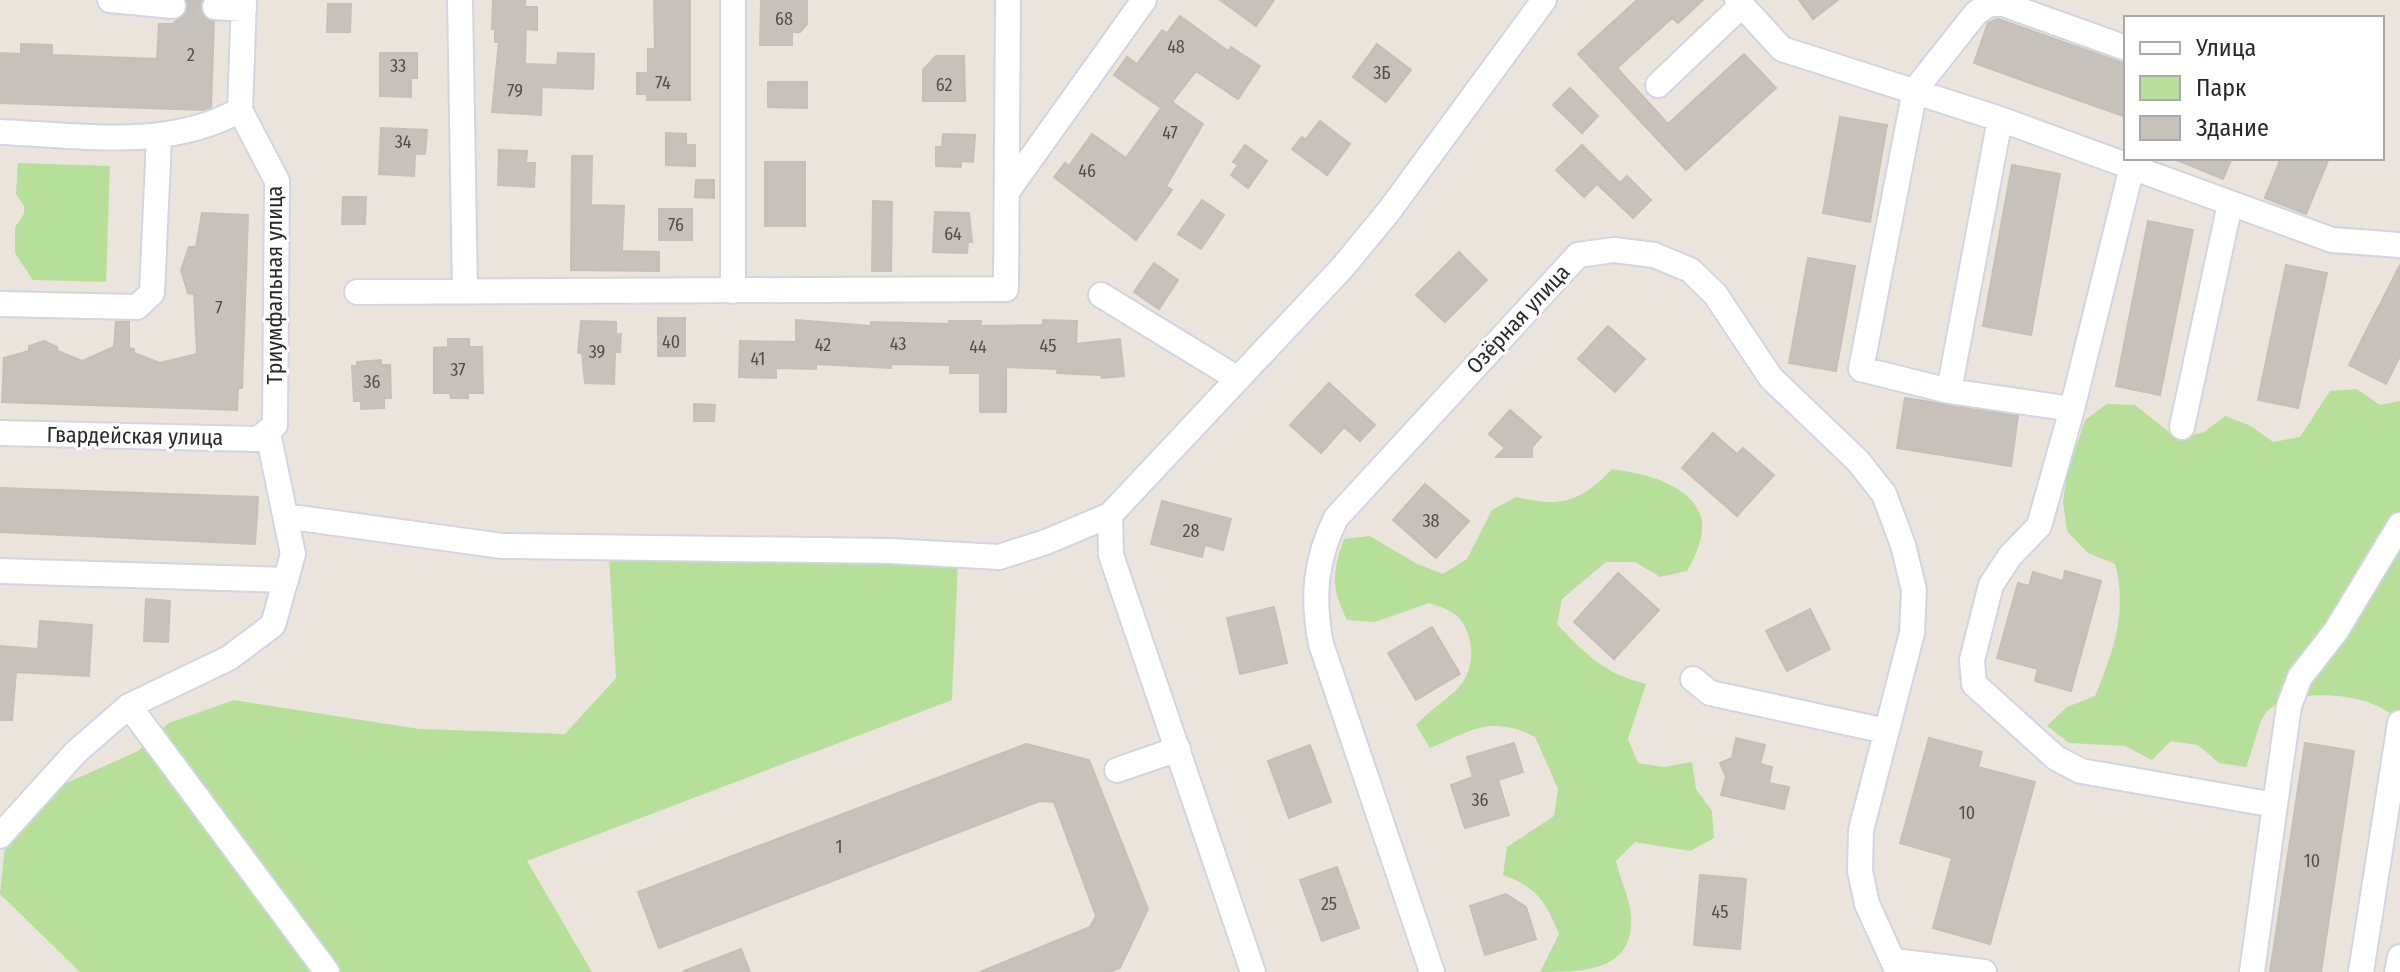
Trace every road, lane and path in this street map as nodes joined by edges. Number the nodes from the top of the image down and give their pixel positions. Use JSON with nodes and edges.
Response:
{"nodes":[{"id":1,"x":97,"y":0,"type":"edge"},
{"id":2,"x":110,"y":0,"type":"edge"},
{"id":3,"x":460,"y":0,"type":"edge"},
{"id":4,"x":733,"y":0,"type":"edge"},
{"id":5,"x":1008,"y":0,"type":"edge"},
{"id":6,"x":1144,"y":0,"type":"edge"},
{"id":7,"x":1544,"y":0,"type":"edge"},
{"id":8,"x":1740,"y":3,"type":"edge"},
{"id":9,"x":244,"y":5,"type":"edge"},
{"id":10,"x":173,"y":6,"type":"dead end"},
{"id":11,"x":215,"y":7,"type":"dead end"},
{"id":12,"x":2124,"y":47,"type":"edge"},
{"id":13,"x":1658,"y":85,"type":"dead end"},
{"id":14,"x":1915,"y":90,"type":"junction"},
{"id":15,"x":240,"y":110,"type":"junction"},
{"id":16,"x":2000,"y":119,"type":"junction"},
{"id":17,"x":0,"y":132,"type":"edge"},
{"id":18,"x":159,"y":138,"type":"junction"},
{"id":19,"x":2132,"y":167,"type":"junction"},
{"id":20,"x":2165,"y":168,"type":"edge"},
{"id":21,"x":1009,"y":189,"type":"junction"},
{"id":22,"x":2230,"y":204,"type":"junction"},
{"id":23,"x":2400,"y":245,"type":"edge"},
{"id":24,"x":465,"y":291,"type":"junction"},
{"id":25,"x":733,"y":291,"type":"junction"},
{"id":26,"x":357,"y":292,"type":"dead end"},
{"id":27,"x":1101,"y":295,"type":"dead end"},
{"id":28,"x":0,"y":304,"type":"edge"},
{"id":29,"x":1238,"y":379,"type":"junction"},
{"id":30,"x":1949,"y":391,"type":"junction"},
{"id":31,"x":2072,"y":409,"type":"junction"},
{"id":32,"x":2182,"y":427,"type":"dead end"},
{"id":33,"x":0,"y":433,"type":"edge"},
{"id":34,"x":268,"y":433,"type":"junction"},
{"id":35,"x":1110,"y":515,"type":"junction"},
{"id":36,"x":285,"y":516,"type":"junction"},
{"id":37,"x":2400,"y":525,"type":"edge"},
{"id":38,"x":0,"y":571,"type":"edge"},
{"id":39,"x":286,"y":580,"type":"junction"},
{"id":40,"x":1693,"y":679,"type":"dead end"},
{"id":41,"x":129,"y":706,"type":"junction"},
{"id":42,"x":2400,"y":723,"type":"edge"},
{"id":43,"x":1886,"y":731,"type":"junction"},
{"id":44,"x":1178,"y":749,"type":"junction"},
{"id":45,"x":1117,"y":770,"type":"dead end"},
{"id":46,"x":2390,"y":784,"type":"junction"},
{"id":47,"x":2275,"y":805,"type":"junction"},
{"id":48,"x":2400,"y":816,"type":"edge"},
{"id":49,"x":0,"y":836,"type":"edge"},
{"id":50,"x":2400,"y":957,"type":"edge"},
{"id":51,"x":1896,"y":966,"type":"edge"},
{"id":52,"x":327,"y":972,"type":"edge"},
{"id":53,"x":1253,"y":972,"type":"edge"},
{"id":54,"x":1432,"y":972,"type":"edge"},
{"id":55,"x":1984,"y":972,"type":"edge"},
{"id":56,"x":2252,"y":972,"type":"edge"},
{"id":57,"x":2361,"y":972,"type":"edge"},
{"id":58,"x":2397,"y":972,"type":"edge"}],
"edges":[{"from":1,"to":2,"type":"street"},
{"from":2,"to":10,"type":"street"},
{"from":3,"to":24,"type":"street"},
{"from":4,"to":25,"type":"street"},
{"from":5,"to":21,"type":"street"},
{"from":6,"to":21,"type":"street"},
{"from":7,"to":29,"type":"street"},
{"from":8,"to":13,"type":"street"},
{"from":8,"to":14,"type":"street"},
{"from":9,"to":11,"type":"street"},
{"from":9,"to":15,"type":"street","name":"Триумфальная улица"},
{"from":12,"to":14,"type":"street"},
{"from":14,"to":16,"type":"street"},
{"from":14,"to":30,"type":"street"},
{"from":15,"to":18,"type":"street"},
{"from":15,"to":34,"type":"street","name":"Триумфальная улица"},
{"from":16,"to":19,"type":"street"},
{"from":16,"to":30,"type":"street"},
{"from":17,"to":18,"type":"street"},
{"from":18,"to":28,"type":"street"},
{"from":19,"to":20,"type":"street"},
{"from":19,"to":31,"type":"street"},
{"from":20,"to":22,"type":"street"},
{"from":21,"to":25,"type":"street"},
{"from":22,"to":23,"type":"street"},
{"from":22,"to":32,"type":"street"},
{"from":24,"to":25,"type":"street"},
{"from":24,"to":26,"type":"street"},
{"from":27,"to":29,"type":"street"},
{"from":29,"to":35,"type":"street"},
{"from":30,"to":31,"type":"street"},
{"from":31,"to":47,"type":"street"},
{"from":33,"to":34,"type":"street","name":"Гвардейская улица"},
{"from":34,"to":36,"type":"street"},
{"from":35,"to":36,"type":"street"},
{"from":35,"to":44,"type":"street"},
{"from":36,"to":39,"type":"street"},
{"from":37,"to":47,"type":"street"},
{"from":38,"to":39,"type":"street"},
{"from":39,"to":41,"type":"street"},
{"from":40,"to":43,"type":"street"},
{"from":41,"to":49,"type":"street"},
{"from":41,"to":52,"type":"street"},
{"from":42,"to":46,"type":"street"},
{"from":43,"to":51,"type":"street","name":"Озёрная улица"},
{"from":43,"to":54,"type":"street","name":"Озёрная улица"},
{"from":44,"to":45,"type":"street"},
{"from":44,"to":53,"type":"street"},
{"from":46,"to":48,"type":"street"},
{"from":46,"to":57,"type":"street"},
{"from":47,"to":56,"type":"street"},
{"from":50,"to":58,"type":"street"},
{"from":51,"to":55,"type":"street","name":"Озёрная улица"}]}
